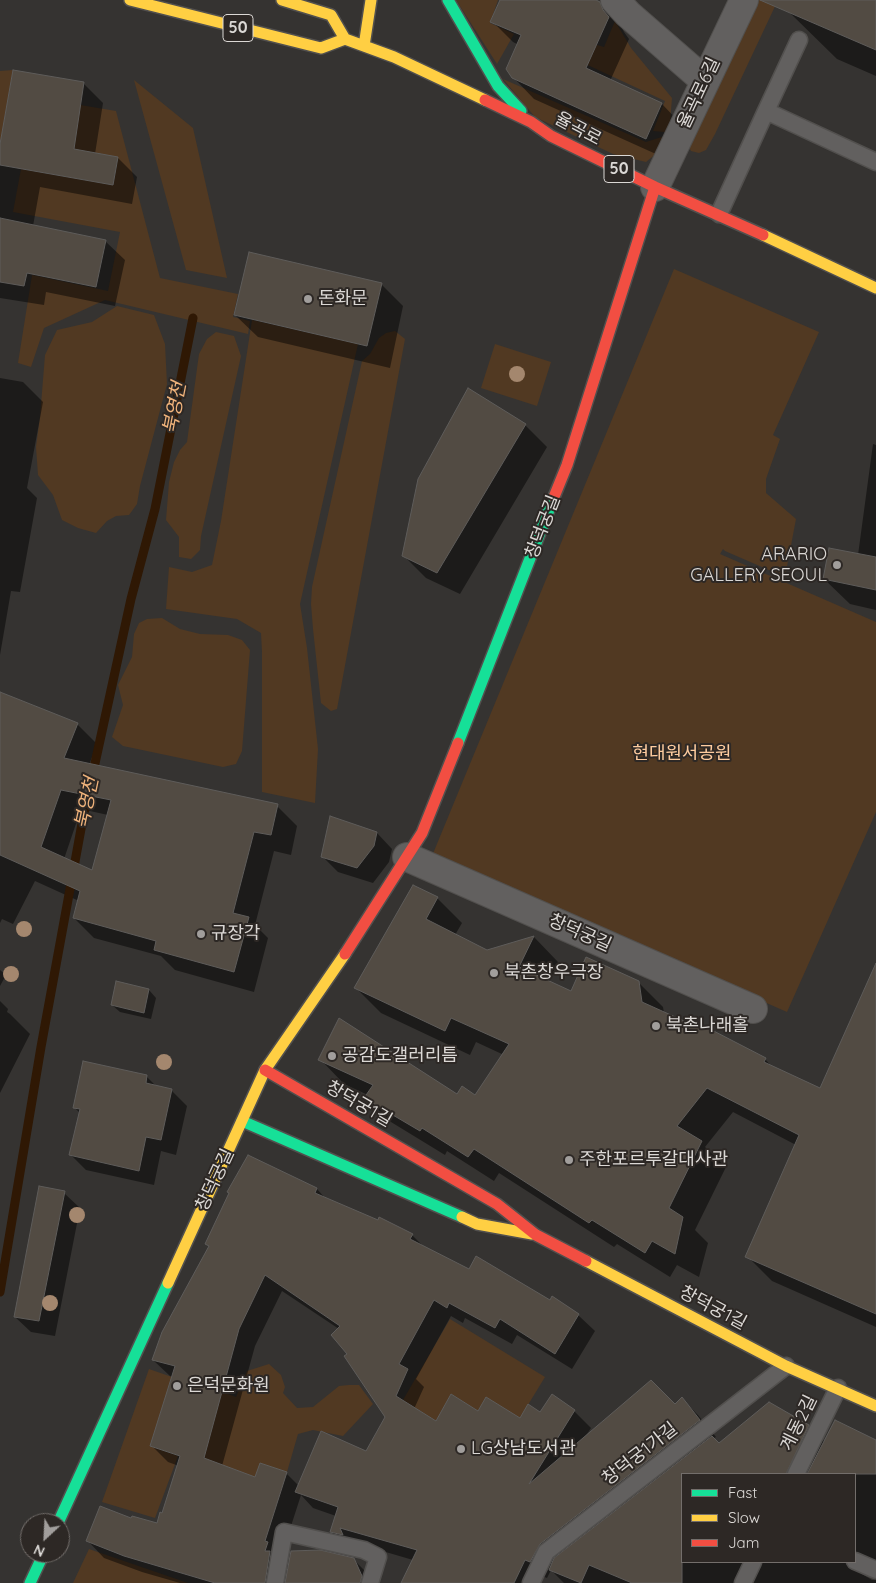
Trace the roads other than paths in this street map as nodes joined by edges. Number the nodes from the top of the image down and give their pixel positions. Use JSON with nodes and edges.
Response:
{"nodes":[{"id":1,"x":130,"y":0,"type":"edge"},
{"id":2,"x":282,"y":0,"type":"edge"},
{"id":3,"x":371,"y":0,"type":"edge"},
{"id":4,"x":448,"y":0,"type":"edge"},
{"id":5,"x":615,"y":0,"type":"edge"},
{"id":6,"x":744,"y":0,"type":"edge"},
{"id":7,"x":345,"y":39,"type":"junction"},
{"id":8,"x":799,"y":40,"type":"dead end"},
{"id":9,"x":364,"y":46,"type":"junction"},
{"id":10,"x":705,"y":81,"type":"junction"},
{"id":11,"x":766,"y":111,"type":"junction"},
{"id":12,"x":531,"y":122,"type":"junction"},
{"id":13,"x":876,"y":162,"type":"edge"},
{"id":14,"x":655,"y":187,"type":"junction"},
{"id":15,"x":719,"y":214,"type":"junction"},
{"id":16,"x":876,"y":288,"type":"edge"},
{"id":17,"x":406,"y":857,"type":"junction"},
{"id":18,"x":753,"y":1008,"type":"dead end"},
{"id":19,"x":265,"y":1070,"type":"junction"},
{"id":20,"x":242,"y":1121,"type":"junction"},
{"id":21,"x":536,"y":1235,"type":"junction"},
{"id":22,"x":786,"y":1366,"type":"junction"},
{"id":23,"x":838,"y":1388,"type":"junction"},
{"id":24,"x":876,"y":1406,"type":"edge"},
{"id":25,"x":796,"y":1473,"type":"edge"},
{"id":26,"x":63,"y":1513,"type":"edge"},
{"id":27,"x":856,"y":1561,"type":"edge"},
{"id":28,"x":39,"y":1563,"type":"edge"},
{"id":29,"x":753,"y":1563,"type":"edge"},
{"id":30,"x":876,"y":1570,"type":"edge"},
{"id":31,"x":30,"y":1583,"type":"edge"},
{"id":32,"x":275,"y":1583,"type":"edge"},
{"id":33,"x":370,"y":1583,"type":"edge"},
{"id":34,"x":531,"y":1583,"type":"edge"},
{"id":35,"x":743,"y":1583,"type":"edge"}],
"edges":[{"from":1,"to":7,"type":"street","number":"50"},
{"from":2,"to":7,"type":"street"},
{"from":3,"to":9,"type":"street"},
{"from":4,"to":12,"type":"street"},
{"from":5,"to":10,"type":"street"},
{"from":6,"to":10,"type":"street","name":"율곡로6길"},
{"from":7,"to":9,"type":"street","name":"율곡로","number":"50"},
{"from":8,"to":11,"type":"lane"},
{"from":9,"to":12,"type":"street","name":"율곡로","number":"50"},
{"from":10,"to":14,"type":"street","name":"율곡로6길"},
{"from":11,"to":13,"type":"lane"},
{"from":11,"to":15,"type":"lane"},
{"from":12,"to":14,"type":"street","name":"율곡로","number":"50"},
{"from":14,"to":15,"type":"street","name":"율곡로","number":"50"},
{"from":14,"to":17,"type":"street","name":"창덕궁길"},
{"from":15,"to":16,"type":"street","name":"율곡로","number":"50"},
{"from":17,"to":18,"type":"street","name":"창덕궁길"},
{"from":17,"to":19,"type":"street","name":"창덕궁길"},
{"from":19,"to":20,"type":"street","name":"창덕궁길"},
{"from":19,"to":21,"type":"street","name":"창덕궁1길"},
{"from":20,"to":21,"type":"street","name":"창덕궁1길"},
{"from":20,"to":26,"type":"street","name":"창덕궁길"},
{"from":21,"to":22,"type":"street","name":"창덕궁1길"},
{"from":22,"to":23,"type":"street","name":"창덕궁1길"},
{"from":22,"to":34,"type":"lane","name":"창덕궁1가길"},
{"from":23,"to":24,"type":"street","name":"창덕궁1길"},
{"from":23,"to":25,"type":"lane","name":"계동2길"},
{"from":27,"to":30,"type":"lane"},
{"from":28,"to":31,"type":"street"},
{"from":29,"to":35,"type":"lane"},
{"from":32,"to":33,"type":"lane"}]}
